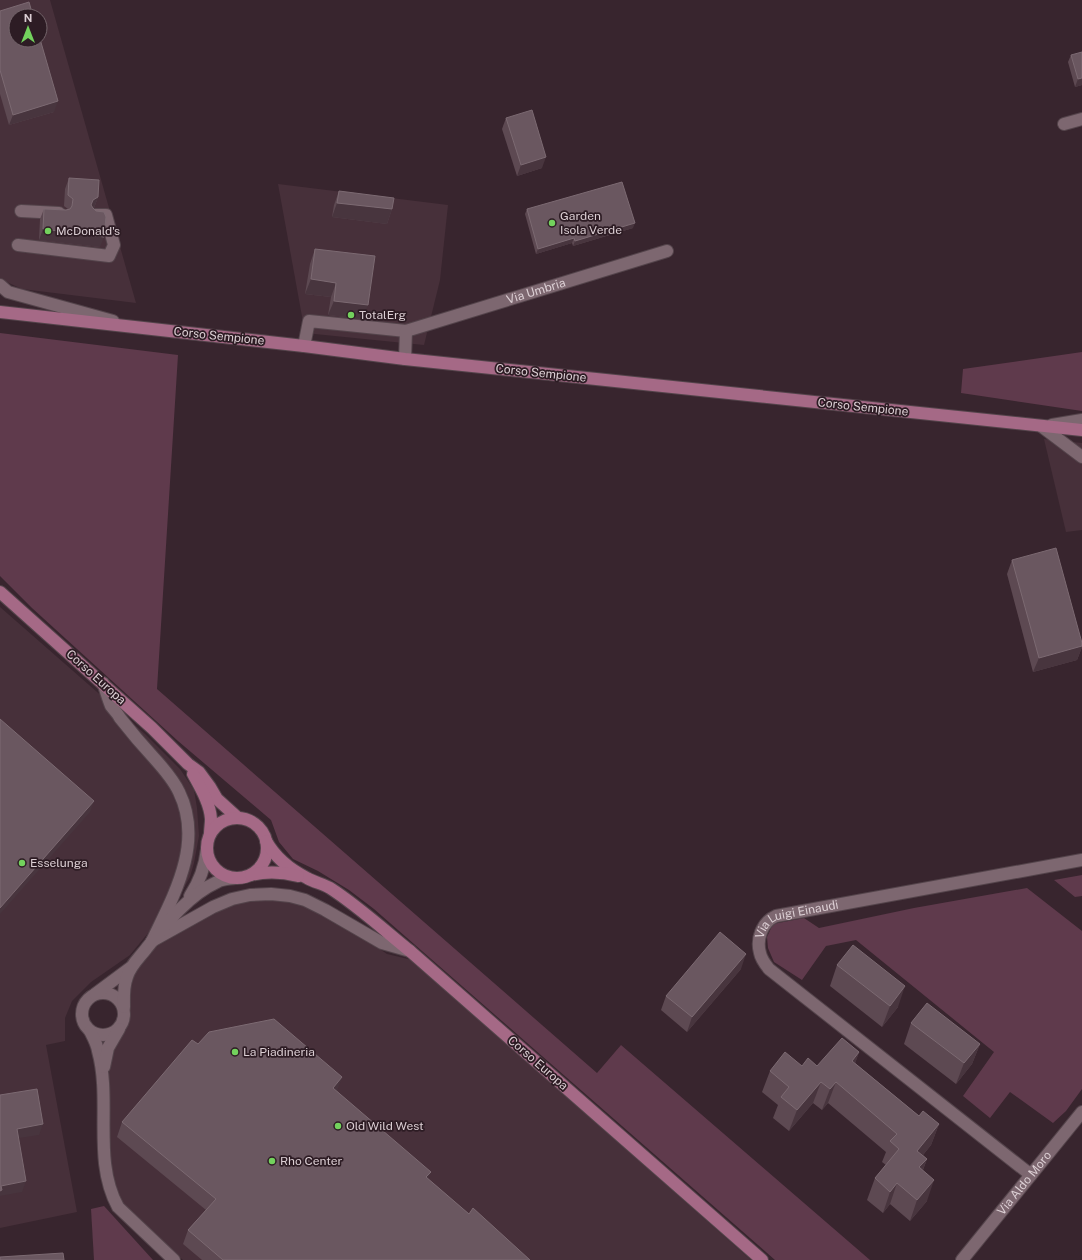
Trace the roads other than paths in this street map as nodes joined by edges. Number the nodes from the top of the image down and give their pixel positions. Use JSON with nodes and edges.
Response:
{"nodes":[{"id":1,"x":1082,"y":119,"type":"edge"},
{"id":2,"x":1064,"y":124,"type":"dead end"},
{"id":3,"x":21,"y":211,"type":"dead end"},
{"id":4,"x":62,"y":213,"type":"edge"},
{"id":5,"x":94,"y":215,"type":"edge"},
{"id":6,"x":18,"y":246,"type":"dead end"},
{"id":7,"x":667,"y":251,"type":"dead end"},
{"id":8,"x":0,"y":285,"type":"edge"},
{"id":9,"x":0,"y":312,"type":"edge"},
{"id":10,"x":129,"y":326,"type":"junction"},
{"id":11,"x":406,"y":331,"type":"junction"},
{"id":12,"x":304,"y":346,"type":"junction"},
{"id":13,"x":405,"y":359,"type":"junction"},
{"id":14,"x":1082,"y":420,"type":"edge"},
{"id":15,"x":1041,"y":426,"type":"junction"},
{"id":16,"x":1082,"y":430,"type":"edge"},
{"id":17,"x":1082,"y":457,"type":"edge"},
{"id":18,"x":0,"y":592,"type":"edge"},
{"id":19,"x":103,"y":683,"type":"junction"},
{"id":20,"x":188,"y":764,"type":"junction"},
{"id":21,"x":238,"y":818,"type":"junction"},
{"id":22,"x":210,"y":834,"type":"junction"},
{"id":23,"x":266,"y":841,"type":"junction"},
{"id":24,"x":207,"y":849,"type":"junction"},
{"id":25,"x":1082,"y":860,"type":"edge"},
{"id":26,"x":248,"y":876,"type":"junction"},
{"id":27,"x":235,"y":878,"type":"junction"},
{"id":28,"x":306,"y":878,"type":"junction"},
{"id":29,"x":185,"y":904,"type":"junction"},
{"id":30,"x":152,"y":941,"type":"junction"},
{"id":31,"x":410,"y":951,"type":"junction"},
{"id":32,"x":132,"y":966,"type":"junction"},
{"id":33,"x":90,"y":998,"type":"junction"},
{"id":34,"x":124,"y":1007,"type":"junction"},
{"id":35,"x":119,"y":1029,"type":"junction"},
{"id":36,"x":90,"y":1031,"type":"junction"},
{"id":37,"x":103,"y":1076,"type":"junction"},
{"id":38,"x":1082,"y":1112,"type":"edge"},
{"id":39,"x":1031,"y":1175,"type":"junction"},
{"id":40,"x":967,"y":1258,"type":"edge"},
{"id":41,"x":760,"y":1259,"type":"edge"},
{"id":42,"x":174,"y":1260,"type":"edge"}],
"edges":[{"from":1,"to":2,"type":"street"},
{"from":3,"to":4,"type":"street"},
{"from":5,"to":6,"type":"street"},
{"from":7,"to":11,"type":"street","name":"Via Umbria"},
{"from":8,"to":10,"type":"street"},
{"from":9,"to":10,"type":"main road","name":"Corso Sempione"},
{"from":10,"to":12,"type":"main road","name":"Corso Sempione"},
{"from":11,"to":12,"type":"street"},
{"from":11,"to":13,"type":"street"},
{"from":12,"to":13,"type":"main road","name":"Corso Sempione"},
{"from":13,"to":15,"type":"main road","name":"Corso Sempione"},
{"from":14,"to":15,"type":"street"},
{"from":15,"to":16,"type":"main road","name":"Corso Sempione"},
{"from":15,"to":17,"type":"street"},
{"from":18,"to":19,"type":"main road","name":"Corso Europa"},
{"from":19,"to":20,"type":"main road","name":"Corso Europa"},
{"from":19,"to":30,"type":"street"},
{"from":20,"to":21,"type":"main road","name":"Corso Europa"},
{"from":20,"to":22,"type":"main road","name":"Corso Europa"},
{"from":21,"to":22,"type":"main road"},
{"from":21,"to":23,"type":"main road"},
{"from":22,"to":24,"type":"main road"},
{"from":23,"to":26,"type":"main road"},
{"from":23,"to":28,"type":"main road","name":"Corso Europa"},
{"from":24,"to":27,"type":"main road"},
{"from":24,"to":29,"type":"street"},
{"from":25,"to":39,"type":"street","name":"Via Luigi Einaudi"},
{"from":26,"to":27,"type":"main road"},
{"from":26,"to":28,"type":"main road","name":"Corso Europa"},
{"from":27,"to":29,"type":"street"},
{"from":28,"to":31,"type":"main road","name":"Corso Europa"},
{"from":29,"to":30,"type":"street"},
{"from":30,"to":31,"type":"street"},
{"from":30,"to":32,"type":"street"},
{"from":31,"to":41,"type":"main road","name":"Corso Europa"},
{"from":32,"to":33,"type":"street"},
{"from":32,"to":34,"type":"street"},
{"from":33,"to":34,"type":"street"},
{"from":33,"to":36,"type":"street"},
{"from":34,"to":35,"type":"street"},
{"from":35,"to":36,"type":"street"},
{"from":35,"to":37,"type":"street"},
{"from":36,"to":37,"type":"street"},
{"from":37,"to":42,"type":"street"},
{"from":38,"to":39,"type":"street","name":"Via Aldo Moro"},
{"from":39,"to":40,"type":"street","name":"Via Aldo Moro"}]}
